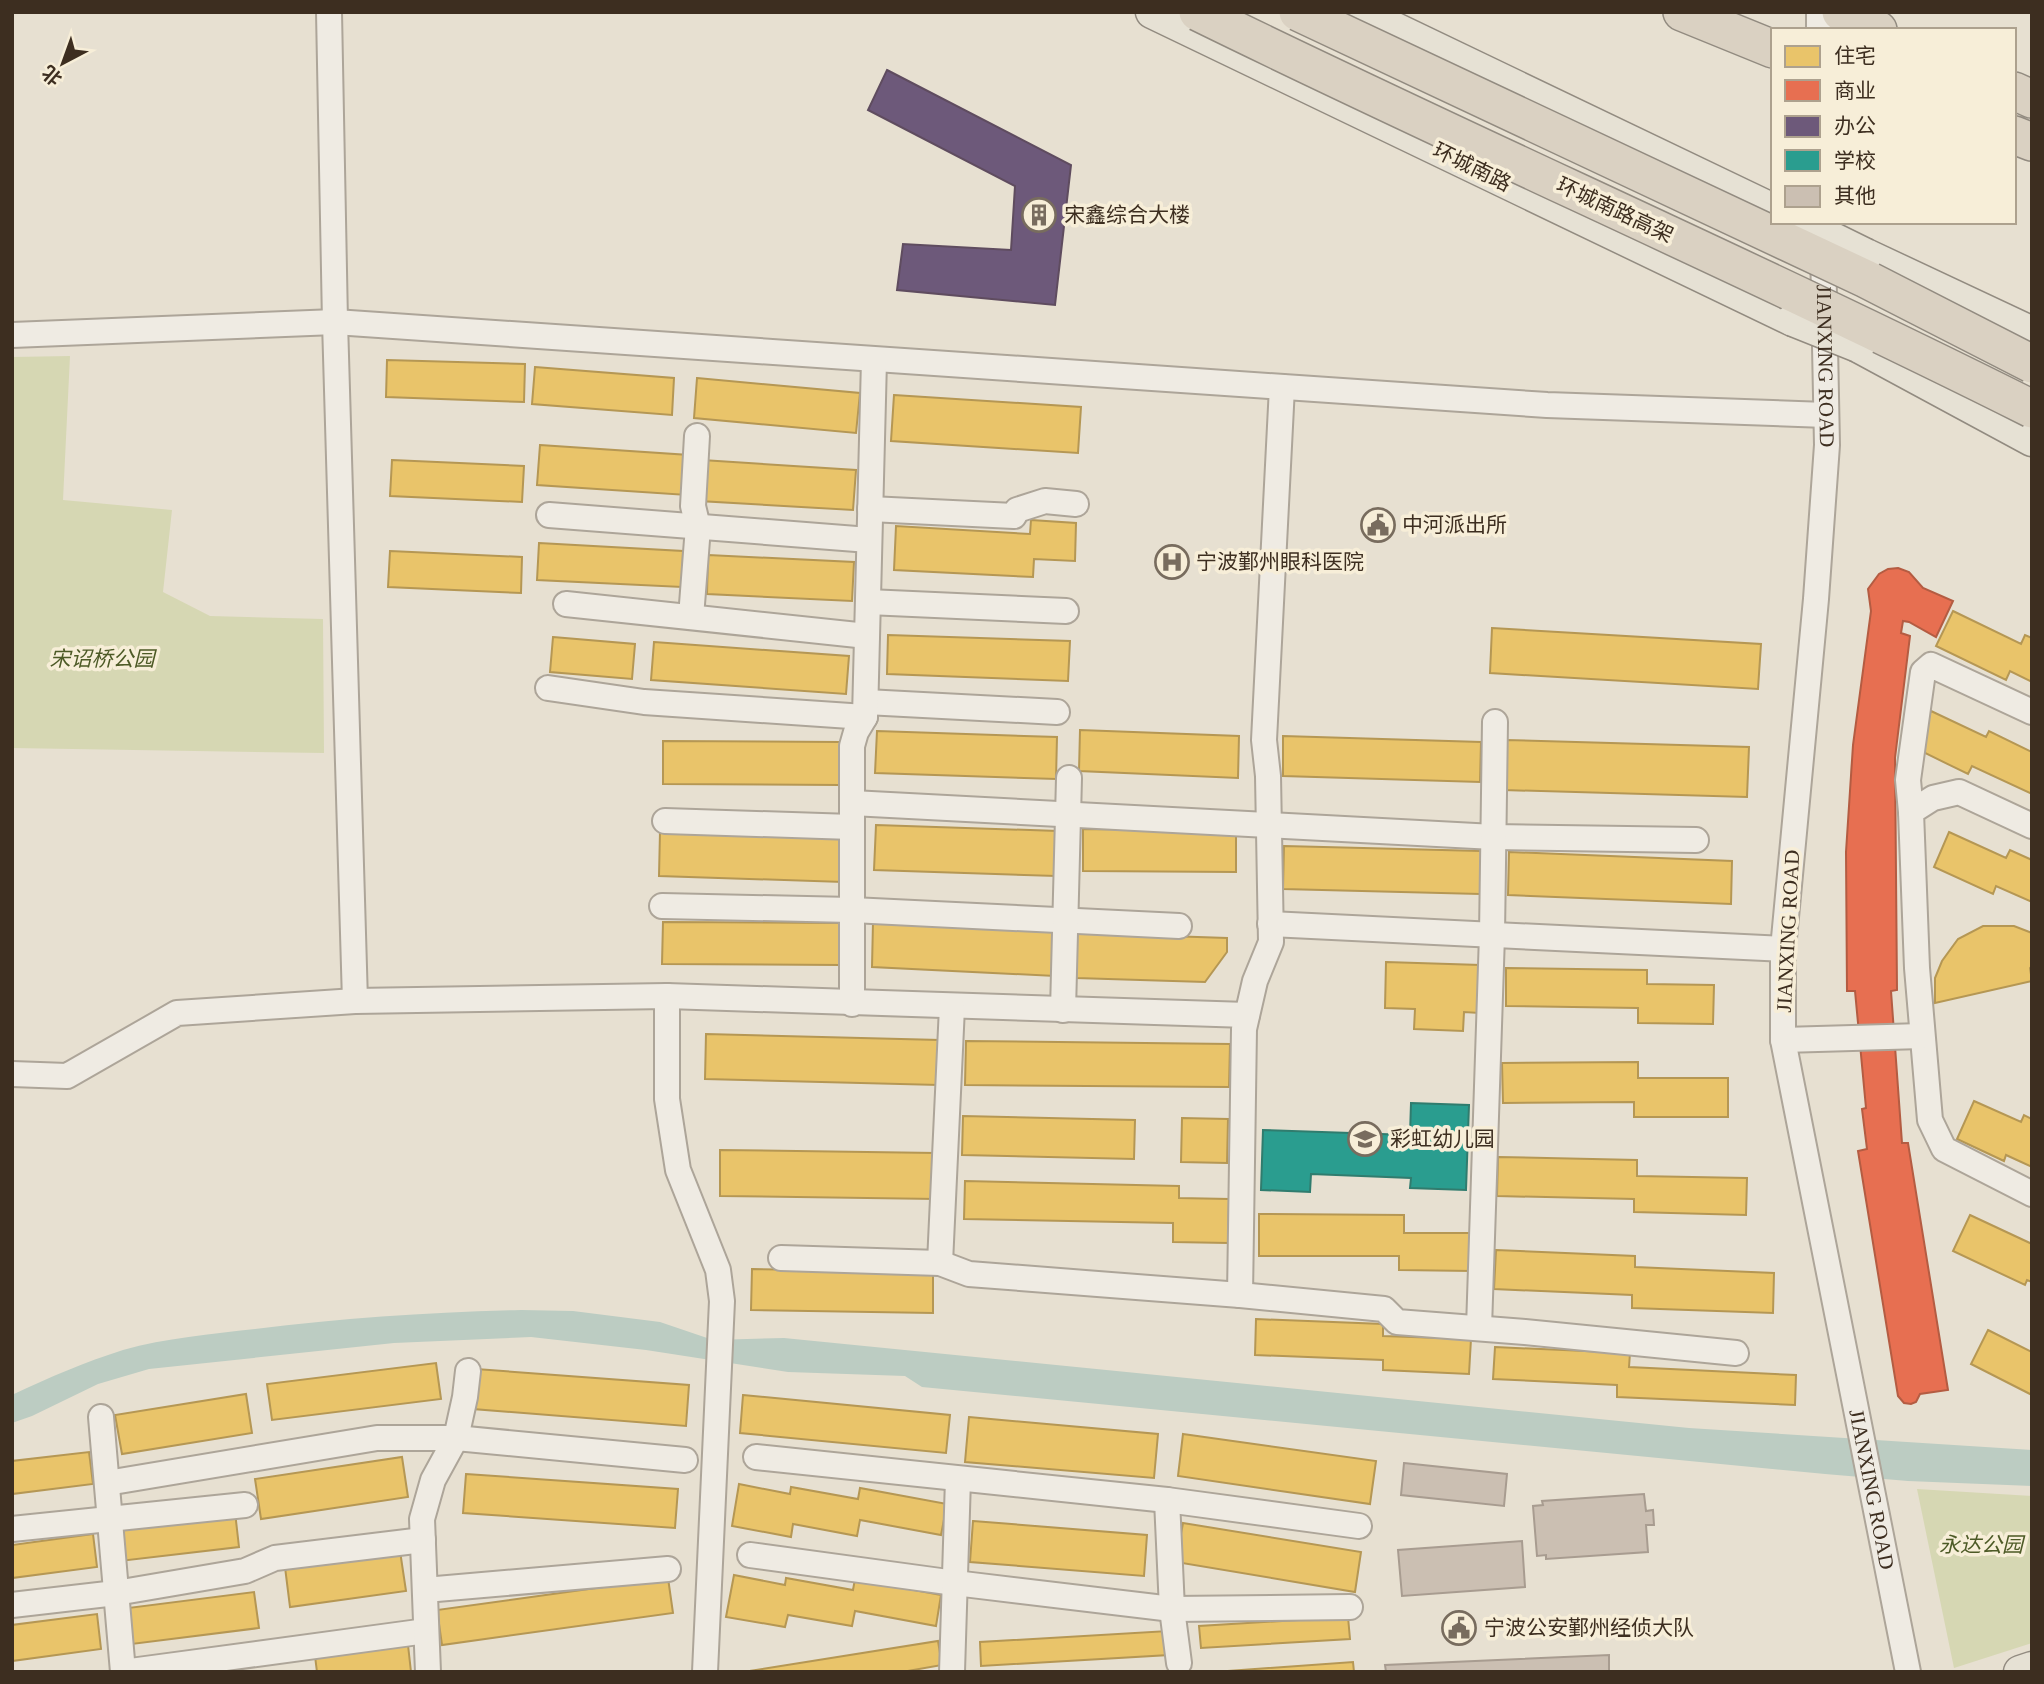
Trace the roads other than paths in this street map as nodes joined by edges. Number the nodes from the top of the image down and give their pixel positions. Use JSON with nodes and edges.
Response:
{"nodes":[{"id":1,"x":329,"y":12,"type":"edge"},
{"id":2,"x":1152,"y":12,"type":"edge"},
{"id":3,"x":1198,"y":12,"type":"edge"},
{"id":4,"x":1298,"y":12,"type":"edge"},
{"id":5,"x":1360,"y":12,"type":"edge"},
{"id":6,"x":1682,"y":12,"type":"edge"},
{"id":7,"x":1757,"y":33,"type":"edge"},
{"id":8,"x":2016,"y":92,"type":"edge"},
{"id":9,"x":2032,"y":99,"type":"edge"},
{"id":10,"x":1771,"y":209,"type":"edge"},
{"id":11,"x":1803,"y":224,"type":"edge"},
{"id":12,"x":1823,"y":224,"type":"edge"},
{"id":13,"x":335,"y":322,"type":"junction"},
{"id":14,"x":2032,"y":333,"type":"edge"},
{"id":15,"x":12,"y":335,"type":"edge"},
{"id":16,"x":874,"y":360,"type":"junction"},
{"id":17,"x":2032,"y":364,"type":"edge"},
{"id":18,"x":1282,"y":387,"type":"junction"},
{"id":19,"x":2032,"y":410,"type":"edge"},
{"id":20,"x":1826,"y":415,"type":"junction"},
{"id":21,"x":697,"y":436,"type":"dead end"},
{"id":22,"x":2032,"y":440,"type":"edge"},
{"id":23,"x":1076,"y":504,"type":"dead end"},
{"id":24,"x":870,"y":509,"type":"junction"},
{"id":25,"x":549,"y":515,"type":"dead end"},
{"id":26,"x":698,"y":527,"type":"junction"},
{"id":27,"x":869,"y":540,"type":"junction"},
{"id":28,"x":868,"y":602,"type":"junction"},
{"id":29,"x":566,"y":604,"type":"dead end"},
{"id":30,"x":1066,"y":611,"type":"dead end"},
{"id":31,"x":691,"y":617,"type":"junction"},
{"id":32,"x":867,"y":636,"type":"junction"},
{"id":33,"x":548,"y":688,"type":"dead end"},
{"id":34,"x":865,"y":709,"type":"junction"},
{"id":35,"x":1057,"y":712,"type":"dead end"},
{"id":36,"x":2032,"y":712,"type":"edge"},
{"id":37,"x":1495,"y":722,"type":"dead end"},
{"id":38,"x":1069,"y":778,"type":"dead end"},
{"id":39,"x":1911,"y":813,"type":"junction"},
{"id":40,"x":1068,"y":814,"type":"junction"},
{"id":41,"x":852,"y":815,"type":"junction"},
{"id":42,"x":665,"y":821,"type":"dead end"},
{"id":43,"x":1269,"y":824,"type":"junction"},
{"id":44,"x":2032,"y":826,"type":"edge"},
{"id":45,"x":1494,"y":837,"type":"junction"},
{"id":46,"x":1696,"y":840,"type":"dead end"},
{"id":47,"x":662,"y":906,"type":"dead end"},
{"id":48,"x":852,"y":910,"type":"junction"},
{"id":49,"x":1065,"y":919,"type":"junction"},
{"id":50,"x":1270,"y":924,"type":"junction"},
{"id":51,"x":1179,"y":926,"type":"dead end"},
{"id":52,"x":1492,"y":935,"type":"junction"},
{"id":53,"x":1783,"y":949,"type":"junction"},
{"id":54,"x":667,"y":996,"type":"junction"},
{"id":55,"x":355,"y":1000,"type":"junction"},
{"id":56,"x":852,"y":1004,"type":"junction"},
{"id":57,"x":952,"y":1007,"type":"junction"},
{"id":58,"x":1063,"y":1010,"type":"junction"},
{"id":59,"x":1247,"y":1015,"type":"junction"},
{"id":60,"x":1922,"y":1036,"type":"junction"},
{"id":61,"x":1783,"y":1040,"type":"junction"},
{"id":62,"x":12,"y":1074,"type":"edge"},
{"id":63,"x":2032,"y":1194,"type":"edge"},
{"id":64,"x":781,"y":1258,"type":"dead end"},
{"id":65,"x":940,"y":1263,"type":"junction"},
{"id":66,"x":1240,"y":1295,"type":"junction"},
{"id":67,"x":1479,"y":1328,"type":"junction"},
{"id":68,"x":1736,"y":1353,"type":"dead end"},
{"id":69,"x":468,"y":1371,"type":"dead end"},
{"id":70,"x":101,"y":1417,"type":"dead end"},
{"id":71,"x":456,"y":1438,"type":"junction"},
{"id":72,"x":755,"y":1457,"type":"dead end"},
{"id":73,"x":685,"y":1461,"type":"dead end"},
{"id":74,"x":958,"y":1479,"type":"junction"},
{"id":75,"x":107,"y":1483,"type":"junction"},
{"id":76,"x":1167,"y":1500,"type":"junction"},
{"id":77,"x":245,"y":1504,"type":"dead end"},
{"id":78,"x":110,"y":1519,"type":"junction"},
{"id":79,"x":1359,"y":1526,"type":"dead end"},
{"id":80,"x":12,"y":1529,"type":"edge"},
{"id":81,"x":423,"y":1540,"type":"junction"},
{"id":82,"x":750,"y":1555,"type":"dead end"},
{"id":83,"x":668,"y":1569,"type":"dead end"},
{"id":84,"x":955,"y":1583,"type":"junction"},
{"id":85,"x":425,"y":1590,"type":"junction"},
{"id":86,"x":116,"y":1593,"type":"junction"},
{"id":87,"x":12,"y":1605,"type":"edge"},
{"id":88,"x":1350,"y":1607,"type":"dead end"},
{"id":89,"x":1172,"y":1609,"type":"junction"},
{"id":90,"x":426,"y":1631,"type":"junction"},
{"id":91,"x":1179,"y":1662,"type":"dead end"},
{"id":92,"x":2032,"y":1668,"type":"edge"},
{"id":93,"x":123,"y":1672,"type":"edge"},
{"id":94,"x":428,"y":1672,"type":"edge"},
{"id":95,"x":705,"y":1672,"type":"edge"},
{"id":96,"x":952,"y":1672,"type":"edge"},
{"id":97,"x":1908,"y":1672,"type":"edge"},
{"id":98,"x":2020,"y":1672,"type":"edge"}],
"edges":[{"from":1,"to":13,"type":"street"},
{"from":2,"to":22,"type":"main road","name":"环城南路","bridge":true},
{"from":3,"to":19,"type":"highway","name":"环城南路高架","bridge":true},
{"from":4,"to":17,"type":"highway","name":"环城南路高架","bridge":true},
{"from":5,"to":10,"type":"main road"},
{"from":6,"to":7,"type":"highway"},
{"from":8,"to":9,"type":"highway"},
{"from":11,"to":14,"type":"main road","bridge":true},
{"from":12,"to":20,"type":"street","name":"JIANXING ROAD"},
{"from":13,"to":15,"type":"street"},
{"from":13,"to":16,"type":"street"},
{"from":13,"to":55,"type":"street"},
{"from":16,"to":18,"type":"street"},
{"from":16,"to":24,"type":"street"},
{"from":18,"to":20,"type":"street"},
{"from":18,"to":43,"type":"street"},
{"from":20,"to":53,"type":"street","name":"JIANXING ROAD"},
{"from":21,"to":26,"type":"street"},
{"from":23,"to":24,"type":"street"},
{"from":24,"to":27,"type":"street"},
{"from":25,"to":26,"type":"street"},
{"from":26,"to":27,"type":"street"},
{"from":26,"to":31,"type":"street"},
{"from":27,"to":28,"type":"street"},
{"from":28,"to":30,"type":"street"},
{"from":28,"to":32,"type":"street"},
{"from":29,"to":31,"type":"street"},
{"from":31,"to":32,"type":"street"},
{"from":32,"to":34,"type":"street"},
{"from":33,"to":34,"type":"street"},
{"from":34,"to":35,"type":"street"},
{"from":34,"to":41,"type":"street"},
{"from":36,"to":39,"type":"street"},
{"from":37,"to":45,"type":"street"},
{"from":38,"to":40,"type":"street"},
{"from":39,"to":44,"type":"street"},
{"from":39,"to":60,"type":"street"},
{"from":40,"to":41,"type":"street"},
{"from":40,"to":43,"type":"street"},
{"from":40,"to":49,"type":"street"},
{"from":41,"to":42,"type":"street"},
{"from":41,"to":48,"type":"street"},
{"from":43,"to":45,"type":"street"},
{"from":43,"to":50,"type":"street"},
{"from":45,"to":46,"type":"street"},
{"from":45,"to":52,"type":"street"},
{"from":47,"to":48,"type":"street"},
{"from":48,"to":49,"type":"street"},
{"from":48,"to":56,"type":"street"},
{"from":49,"to":51,"type":"street"},
{"from":49,"to":58,"type":"street"},
{"from":50,"to":52,"type":"street"},
{"from":50,"to":59,"type":"street"},
{"from":52,"to":53,"type":"street"},
{"from":52,"to":67,"type":"street"},
{"from":53,"to":61,"type":"street","name":"JIANXING ROAD"},
{"from":54,"to":55,"type":"street"},
{"from":54,"to":56,"type":"street"},
{"from":54,"to":95,"type":"street"},
{"from":55,"to":62,"type":"street"},
{"from":56,"to":57,"type":"street"},
{"from":57,"to":58,"type":"street"},
{"from":57,"to":65,"type":"street"},
{"from":58,"to":59,"type":"street"},
{"from":59,"to":66,"type":"street"},
{"from":60,"to":61,"type":"street"},
{"from":60,"to":63,"type":"street"},
{"from":61,"to":97,"type":"street","name":"JIANXING ROAD"},
{"from":64,"to":65,"type":"street"},
{"from":65,"to":66,"type":"street"},
{"from":66,"to":67,"type":"street"},
{"from":67,"to":68,"type":"street"},
{"from":69,"to":71,"type":"street"},
{"from":70,"to":75,"type":"street"},
{"from":71,"to":73,"type":"street"},
{"from":71,"to":75,"type":"street"},
{"from":71,"to":81,"type":"street"},
{"from":72,"to":74,"type":"street"},
{"from":74,"to":76,"type":"street"},
{"from":74,"to":84,"type":"street"},
{"from":75,"to":78,"type":"street"},
{"from":76,"to":79,"type":"street"},
{"from":76,"to":89,"type":"street"},
{"from":77,"to":78,"type":"street"},
{"from":78,"to":80,"type":"street"},
{"from":78,"to":86,"type":"street"},
{"from":81,"to":85,"type":"street"},
{"from":81,"to":86,"type":"street"},
{"from":82,"to":84,"type":"street"},
{"from":83,"to":85,"type":"street"},
{"from":84,"to":89,"type":"street"},
{"from":84,"to":96,"type":"street"},
{"from":85,"to":90,"type":"street"},
{"from":86,"to":87,"type":"street"},
{"from":86,"to":93,"type":"street"},
{"from":88,"to":89,"type":"street"},
{"from":89,"to":91,"type":"street"},
{"from":90,"to":93,"type":"street"},
{"from":90,"to":94,"type":"street"},
{"from":92,"to":98,"type":"main road"}]}
